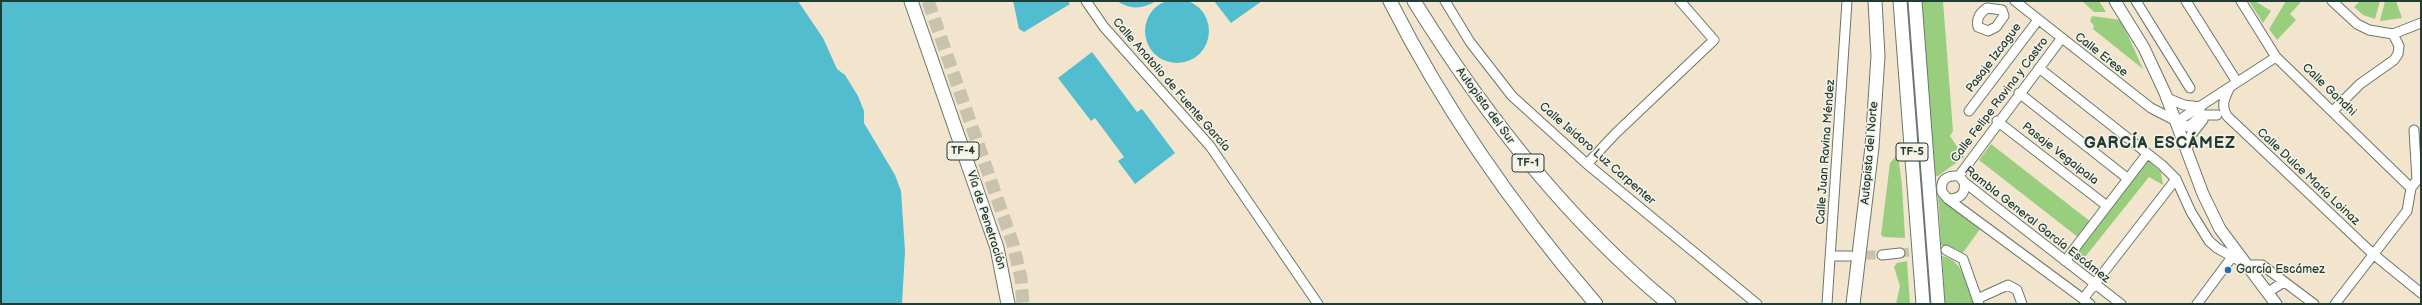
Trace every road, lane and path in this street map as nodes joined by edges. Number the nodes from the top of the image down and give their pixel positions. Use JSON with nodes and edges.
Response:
{"nodes":[{"id":1,"x":910,"y":1,"type":"edge"},
{"id":2,"x":1086,"y":1,"type":"edge"},
{"id":3,"x":1390,"y":1,"type":"edge"},
{"id":4,"x":1414,"y":1,"type":"edge"},
{"id":5,"x":1445,"y":1,"type":"edge"},
{"id":6,"x":1680,"y":1,"type":"edge"},
{"id":7,"x":1847,"y":1,"type":"edge"},
{"id":8,"x":1875,"y":1,"type":"edge"},
{"id":9,"x":1900,"y":1,"type":"edge"},
{"id":10,"x":1915,"y":1,"type":"edge"},
{"id":11,"x":2015,"y":1,"type":"edge"},
{"id":12,"x":2115,"y":1,"type":"edge"},
{"id":13,"x":2136,"y":1,"type":"edge"},
{"id":14,"x":2186,"y":1,"type":"edge"},
{"id":15,"x":2241,"y":1,"type":"edge"},
{"id":16,"x":2332,"y":1,"type":"edge"},
{"id":17,"x":2038,"y":20,"type":"junction"},
{"id":18,"x":2421,"y":24,"type":"edge"},
{"id":19,"x":2394,"y":34,"type":"junction"},
{"id":20,"x":2061,"y":39,"type":"junction"},
{"id":21,"x":2276,"y":57,"type":"junction"},
{"id":22,"x":2039,"y":68,"type":"junction"},
{"id":23,"x":2237,"y":82,"type":"junction"},
{"id":24,"x":2190,"y":88,"type":"dead end"},
{"id":25,"x":2228,"y":89,"type":"junction"},
{"id":26,"x":2019,"y":93,"type":"junction"},
{"id":27,"x":2167,"y":98,"type":"junction"},
{"id":28,"x":2201,"y":107,"type":"junction"},
{"id":29,"x":1969,"y":111,"type":"dead end"},
{"id":30,"x":2333,"y":111,"type":"junction"},
{"id":31,"x":2217,"y":115,"type":"junction"},
{"id":32,"x":2227,"y":116,"type":"junction"},
{"id":33,"x":1998,"y":121,"type":"junction"},
{"id":34,"x":2176,"y":122,"type":"junction"},
{"id":35,"x":2414,"y":130,"type":"dead end"},
{"id":36,"x":2186,"y":151,"type":"junction"},
{"id":37,"x":2147,"y":154,"type":"junction"},
{"id":38,"x":1587,"y":164,"type":"junction"},
{"id":39,"x":2127,"y":178,"type":"junction"},
{"id":40,"x":1961,"y":179,"type":"junction"},
{"id":41,"x":2176,"y":179,"type":"junction"},
{"id":42,"x":2411,"y":188,"type":"junction"},
{"id":43,"x":1948,"y":199,"type":"junction"},
{"id":44,"x":2107,"y":206,"type":"junction"},
{"id":45,"x":1946,"y":250,"type":"tunnel mouth"},
{"id":46,"x":1900,"y":253,"type":"tunnel mouth"},
{"id":47,"x":2373,"y":254,"type":"junction"},
{"id":48,"x":1882,"y":255,"type":"tunnel mouth"},
{"id":49,"x":1831,"y":256,"type":"junction"},
{"id":50,"x":1850,"y":256,"type":"tunnel mouth"},
{"id":51,"x":2232,"y":257,"type":"junction"},
{"id":52,"x":2065,"y":262,"type":"junction"},
{"id":53,"x":2247,"y":265,"type":"junction"},
{"id":54,"x":2284,"y":282,"type":"junction"},
{"id":55,"x":2094,"y":285,"type":"junction"},
{"id":56,"x":2268,"y":292,"type":"junction"},
{"id":57,"x":2421,"y":293,"type":"edge"},
{"id":58,"x":1978,"y":301,"type":"edge"},
{"id":59,"x":2082,"y":301,"type":"edge"},
{"id":60,"x":1008,"y":304,"type":"edge"},
{"id":61,"x":1318,"y":304,"type":"edge"},
{"id":62,"x":1596,"y":304,"type":"edge"},
{"id":63,"x":1669,"y":304,"type":"edge"},
{"id":64,"x":1757,"y":304,"type":"edge"},
{"id":65,"x":1827,"y":304,"type":"edge"},
{"id":66,"x":1853,"y":304,"type":"edge"},
{"id":67,"x":1923,"y":304,"type":"edge"},
{"id":68,"x":1938,"y":304,"type":"edge"},
{"id":69,"x":2022,"y":304,"type":"edge"},
{"id":70,"x":2121,"y":304,"type":"edge"},
{"id":71,"x":2197,"y":304,"type":"edge"},
{"id":72,"x":2276,"y":304,"type":"edge"},
{"id":73,"x":2314,"y":304,"type":"edge"},
{"id":74,"x":2335,"y":304,"type":"edge"}],
"edges":[{"from":1,"to":60,"type":"highway","name":"Vía de Penetración","number":"TF-4"},
{"from":2,"to":61,"type":"street","name":"Calle Anatolio de Fuente García"},
{"from":3,"to":62,"type":"highway","number":"TF-1"},
{"from":4,"to":63,"type":"highway","name":"Autopista del Sur","number":"TF-1"},
{"from":5,"to":38,"type":"street","name":"Calle Isidoro Luz Carpenter"},
{"from":6,"to":38,"type":"street"},
{"from":7,"to":49,"type":"street","name":"Calle Juan Ravina Méndez"},
{"from":8,"to":66,"type":"highway","name":"Autopista del Norte"},
{"from":9,"to":67,"type":"highway","number":"TF-5"},
{"from":10,"to":68,"type":"highway"},
{"from":11,"to":17,"type":"street","name":"Calle Erese"},
{"from":12,"to":27,"type":"main road"},
{"from":13,"to":24,"type":"street"},
{"from":14,"to":23,"type":"street"},
{"from":15,"to":21,"type":"street","name":"Calle Gandhi"},
{"from":16,"to":19,"type":"street"},
{"from":17,"to":20,"type":"street","name":"Calle Erese"},
{"from":17,"to":29,"type":"street","name":"Pasaje Izcague"},
{"from":18,"to":19,"type":"street"},
{"from":19,"to":30,"type":"street"},
{"from":20,"to":22,"type":"street","name":"Calle Felipe Ravina y Castro"},
{"from":20,"to":34,"type":"street","name":"Calle Erese"},
{"from":21,"to":23,"type":"street"},
{"from":21,"to":30,"type":"street","name":"Calle Gandhi"},
{"from":22,"to":26,"type":"street","name":"Calle Felipe Ravina y Castro"},
{"from":22,"to":37,"type":"street"},
{"from":23,"to":25,"type":"street"},
{"from":25,"to":28,"type":"street"},
{"from":25,"to":32,"type":"street"},
{"from":26,"to":33,"type":"street","name":"Calle Felipe Ravina y Castro"},
{"from":26,"to":39,"type":"street"},
{"from":27,"to":28,"type":"street"},
{"from":27,"to":34,"type":"main road"},
{"from":28,"to":34,"type":"street"},
{"from":30,"to":42,"type":"street","name":"Calle Gandhi"},
{"from":31,"to":32,"type":"street"},
{"from":31,"to":34,"type":"street"},
{"from":31,"to":36,"type":"street"},
{"from":32,"to":47,"type":"street","name":"Calle Dulce María Loinaz"},
{"from":33,"to":40,"type":"street","name":"Calle Felipe Ravina y Castro"},
{"from":33,"to":44,"type":"street","name":"Pasaje Vegaipala"},
{"from":34,"to":36,"type":"main road"},
{"from":35,"to":42,"type":"street"},
{"from":36,"to":53,"type":"main road"},
{"from":37,"to":39,"type":"street"},
{"from":37,"to":41,"type":"street"},
{"from":38,"to":64,"type":"street","name":"Calle Isidoro Luz Carpenter"},
{"from":39,"to":44,"type":"street"},
{"from":40,"to":43,"type":"street"},
{"from":40,"to":43,"type":"street","name":"Rambla General García Escámez"},
{"from":40,"to":52,"type":"street","name":"Rambla General García Escámez"},
{"from":41,"to":51,"type":"street"},
{"from":41,"to":55,"type":"street"},
{"from":42,"to":47,"type":"street"},
{"from":43,"to":59,"type":"street"},
{"from":44,"to":52,"type":"street"},
{"from":45,"to":58,"type":"street"},
{"from":46,"to":48,"type":"street"},
{"from":47,"to":57,"type":"street","name":"Calle Dulce María Loinaz"},
{"from":47,"to":74,"type":"street"},
{"from":49,"to":50,"type":"street"},
{"from":49,"to":65,"type":"street","name":"Calle Juan Ravina Méndez"},
{"from":51,"to":53,"type":"street"},
{"from":51,"to":71,"type":"street"},
{"from":52,"to":55,"type":"street","name":"Rambla General García Escámez"},
{"from":53,"to":54,"type":"street"},
{"from":53,"to":56,"type":"main road"},
{"from":54,"to":56,"type":"street"},
{"from":54,"to":73,"type":"street"},
{"from":55,"to":59,"type":"street"},
{"from":55,"to":70,"type":"street","name":"Rambla General García Escámez"},
{"from":56,"to":72,"type":"main road"},
{"from":58,"to":69,"type":"street"}]}
